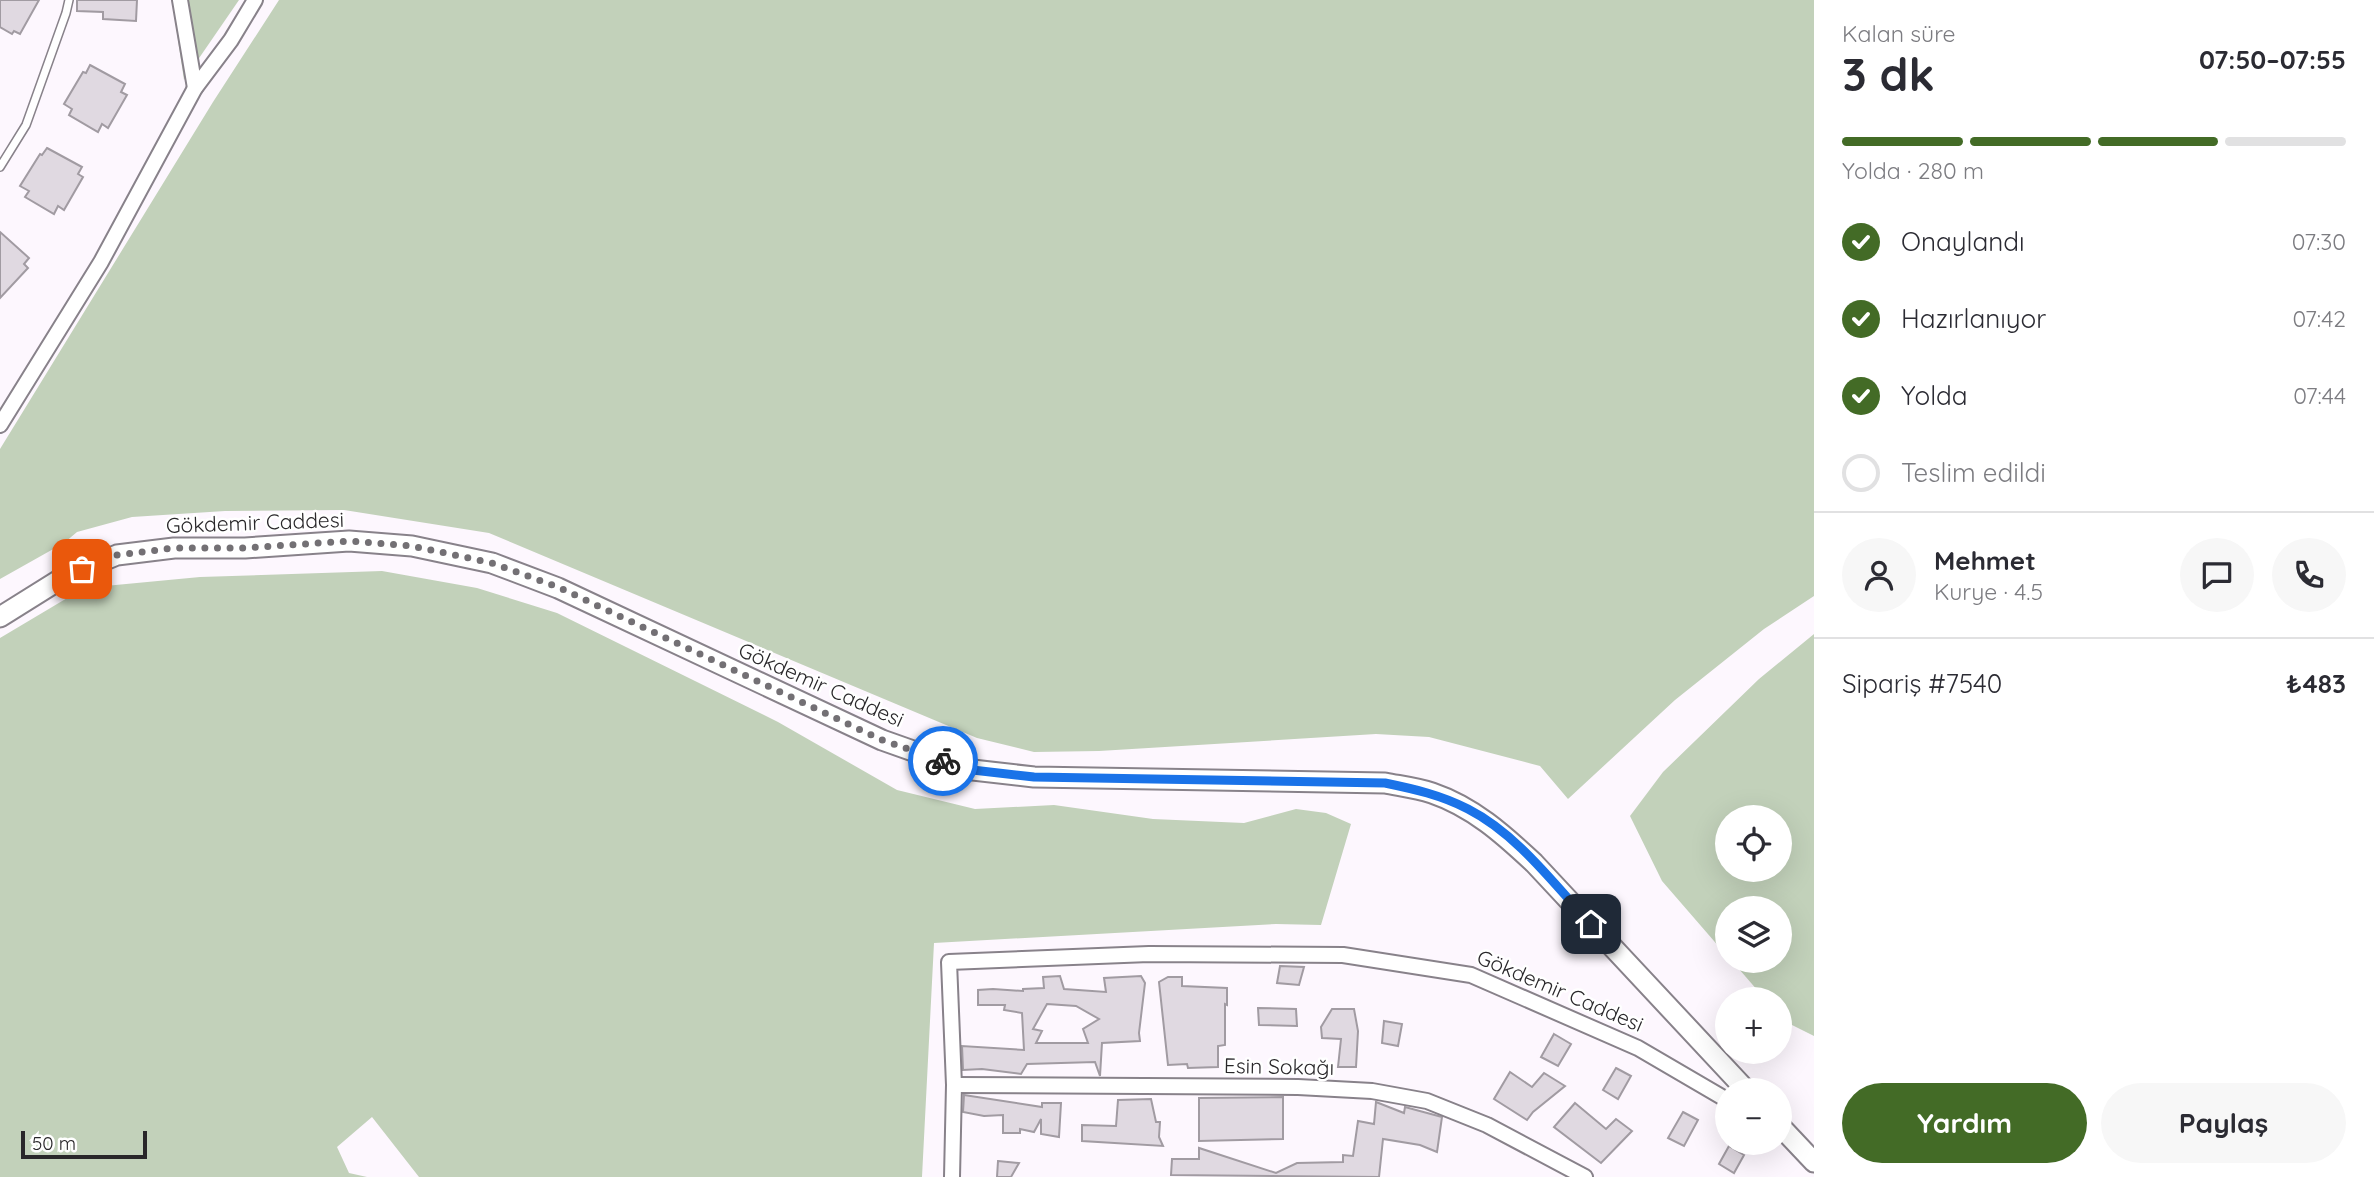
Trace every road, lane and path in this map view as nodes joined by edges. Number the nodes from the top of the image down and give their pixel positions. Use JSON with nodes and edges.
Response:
{"nodes":[{"id":1,"x":69,"y":0,"type":"edge"},
{"id":2,"x":180,"y":0,"type":"edge"},
{"id":3,"x":255,"y":0,"type":"edge"},
{"id":4,"x":195,"y":88,"type":"junction"},
{"id":5,"x":0,"y":167,"type":"edge"},
{"id":6,"x":0,"y":425,"type":"edge"},
{"id":7,"x":0,"y":617,"type":"edge"},
{"id":8,"x":1735,"y":1078,"type":"edge"},
{"id":9,"x":954,"y":1085,"type":"junction"},
{"id":10,"x":1715,"y":1093,"type":"edge"},
{"id":11,"x":1792,"y":1140,"type":"edge"},
{"id":12,"x":1814,"y":1162,"type":"edge"},
{"id":13,"x":952,"y":1177,"type":"edge"},
{"id":14,"x":1585,"y":1177,"type":"edge"}],
"edges":[{"from":1,"to":5,"type":"lane"},
{"from":2,"to":4,"type":"street"},
{"from":3,"to":4,"type":"street"},
{"from":4,"to":6,"type":"street"},
{"from":7,"to":8,"type":"main road","name":"Gökdemir Caddesi"},
{"from":9,"to":10,"type":"street","name":"Gökdemir Caddesi"},
{"from":9,"to":13,"type":"street","name":"Gökdemir Caddesi"},
{"from":9,"to":14,"type":"street","name":"Esin Sokağı"},
{"from":11,"to":12,"type":"main road"}]}
